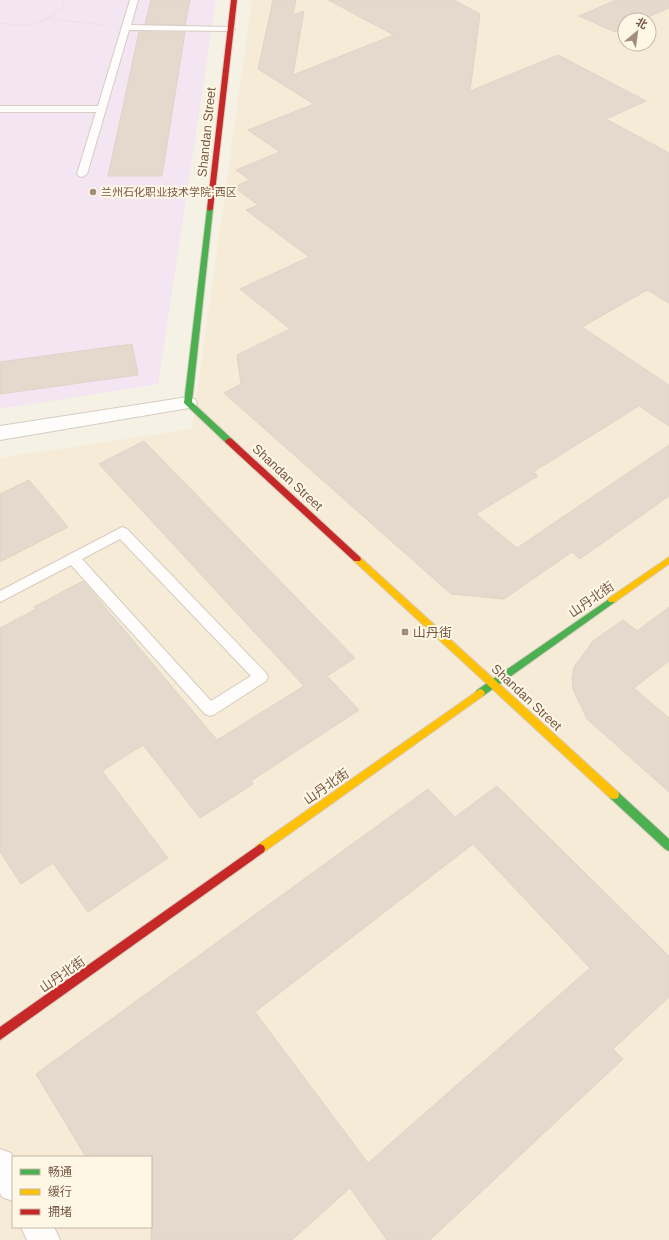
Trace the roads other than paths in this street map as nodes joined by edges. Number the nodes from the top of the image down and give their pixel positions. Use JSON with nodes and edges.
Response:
{"nodes":[{"id":1,"x":134,"y":0,"type":"edge"},
{"id":2,"x":234,"y":0,"type":"edge"},
{"id":3,"x":126,"y":27,"type":"junction"},
{"id":4,"x":231,"y":29,"type":"junction"},
{"id":5,"x":0,"y":109,"type":"edge"},
{"id":6,"x":101,"y":109,"type":"junction"},
{"id":7,"x":82,"y":174,"type":"dead end"},
{"id":8,"x":188,"y":403,"type":"junction"},
{"id":9,"x":0,"y":433,"type":"edge"},
{"id":10,"x":73,"y":558,"type":"junction"},
{"id":11,"x":669,"y":560,"type":"edge"},
{"id":12,"x":0,"y":597,"type":"edge"},
{"id":13,"x":493,"y":683,"type":"junction"},
{"id":14,"x":669,"y":846,"type":"edge"},
{"id":15,"x":0,"y":1034,"type":"edge"},
{"id":16,"x":0,"y":1164,"type":"edge"},
{"id":17,"x":12,"y":1184,"type":"edge"},
{"id":18,"x":38,"y":1228,"type":"edge"},
{"id":19,"x":44,"y":1240,"type":"edge"}],
"edges":[{"from":1,"to":3,"type":"lane"},
{"from":2,"to":4,"type":"street","name":"Shandan Street"},
{"from":3,"to":4,"type":"lane"},
{"from":3,"to":6,"type":"lane"},
{"from":4,"to":8,"type":"street","name":"Shandan Street"},
{"from":5,"to":6,"type":"lane"},
{"from":6,"to":7,"type":"lane"},
{"from":8,"to":9,"type":"street"},
{"from":8,"to":13,"type":"street","name":"Shandan Street"},
{"from":10,"to":10,"type":"lane"},
{"from":10,"to":12,"type":"lane"},
{"from":11,"to":13,"type":"street","name":"山丹北街"},
{"from":13,"to":14,"type":"street","name":"Shandan Street"},
{"from":13,"to":15,"type":"street","name":"山丹北街"},
{"from":16,"to":17,"type":"street"},
{"from":18,"to":19,"type":"street"}]}
